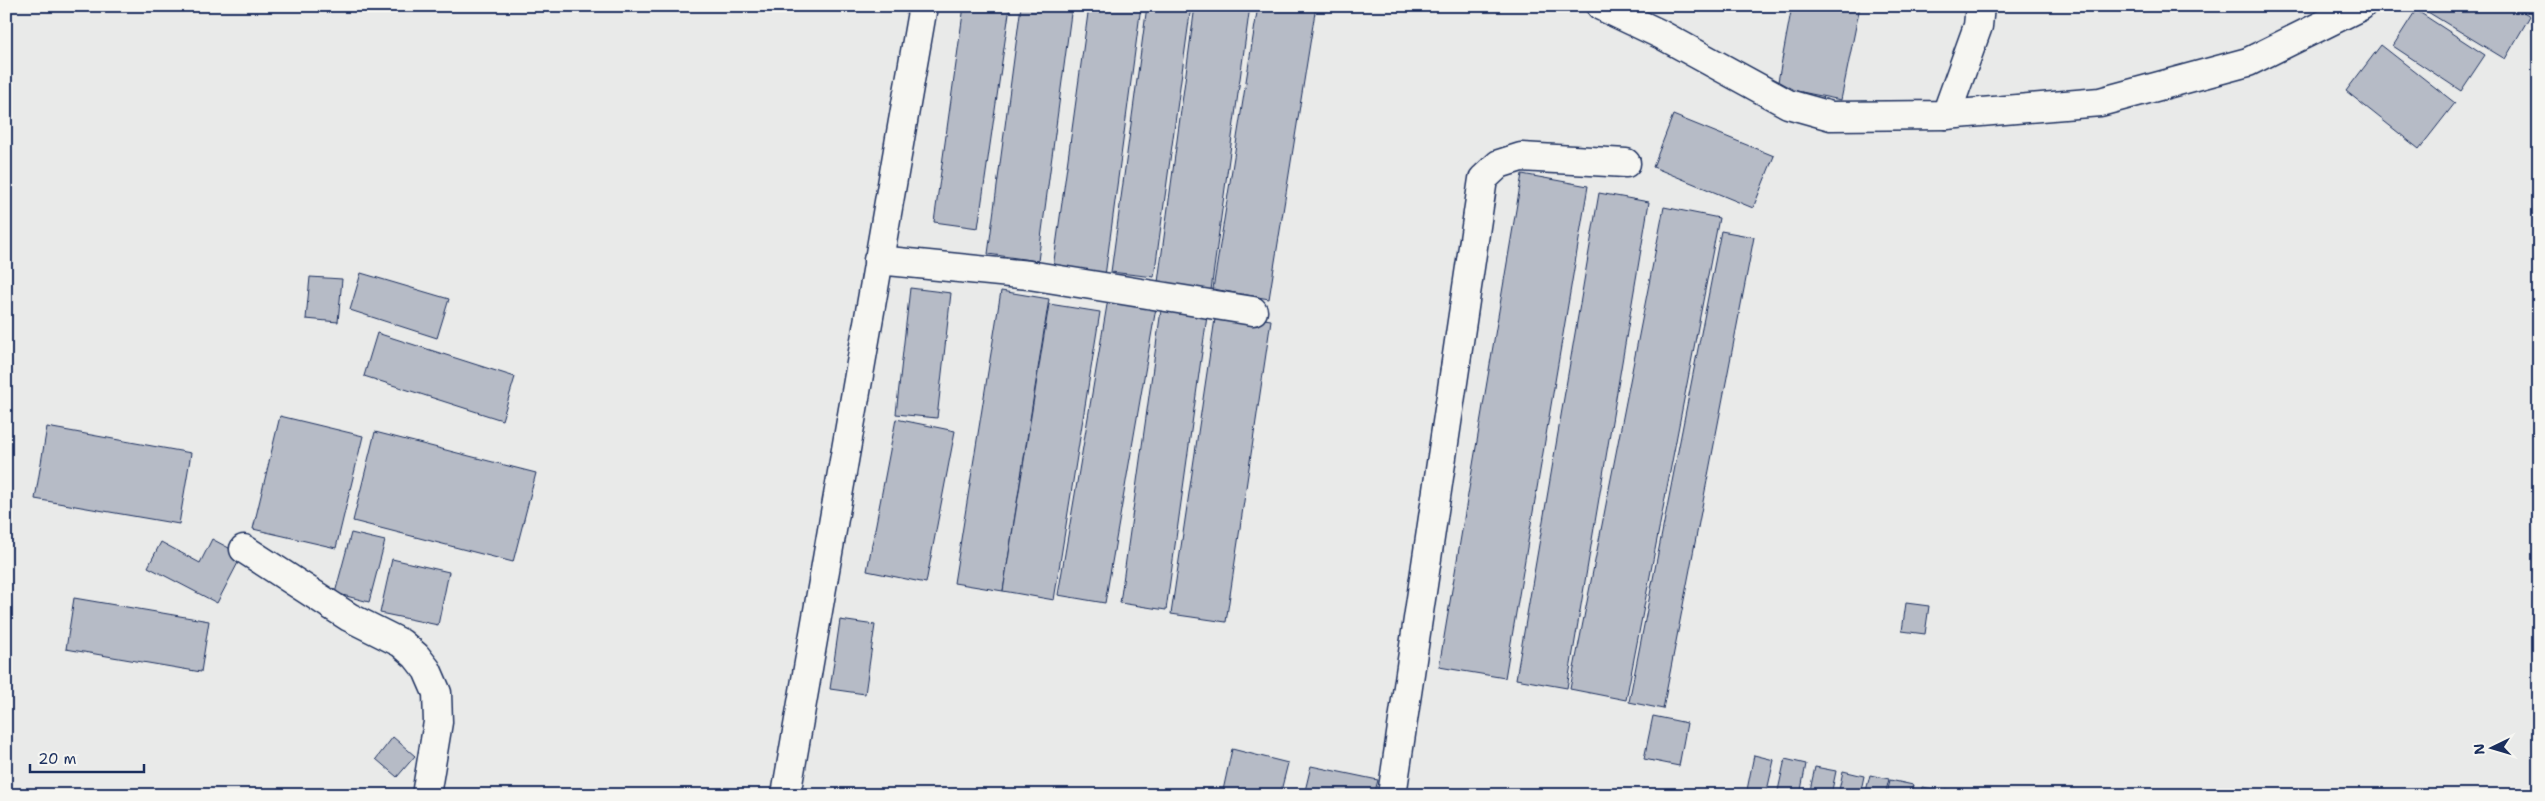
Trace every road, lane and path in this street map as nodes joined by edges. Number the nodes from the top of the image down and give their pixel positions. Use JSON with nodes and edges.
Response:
{"nodes":[{"id":1,"x":922,"y":6,"type":"edge"},
{"id":2,"x":1601,"y":6,"type":"edge"},
{"id":3,"x":1980,"y":6,"type":"edge"},
{"id":4,"x":2361,"y":6,"type":"edge"},
{"id":5,"x":1946,"y":115,"type":"junction"},
{"id":6,"x":1626,"y":163,"type":"dead end"},
{"id":7,"x":878,"y":260,"type":"junction"},
{"id":8,"x":1253,"y":311,"type":"dead end"},
{"id":9,"x":244,"y":549,"type":"dead end"},
{"id":10,"x":426,"y":795,"type":"edge"},
{"id":11,"x":786,"y":795,"type":"edge"},
{"id":12,"x":1392,"y":795,"type":"edge"}],
"edges":[{"from":1,"to":7,"type":"street"},
{"from":2,"to":5,"type":"street"},
{"from":3,"to":5,"type":"street"},
{"from":4,"to":5,"type":"street"},
{"from":6,"to":12,"type":"street"},
{"from":7,"to":8,"type":"street"},
{"from":7,"to":11,"type":"street"},
{"from":9,"to":10,"type":"street"}]}
